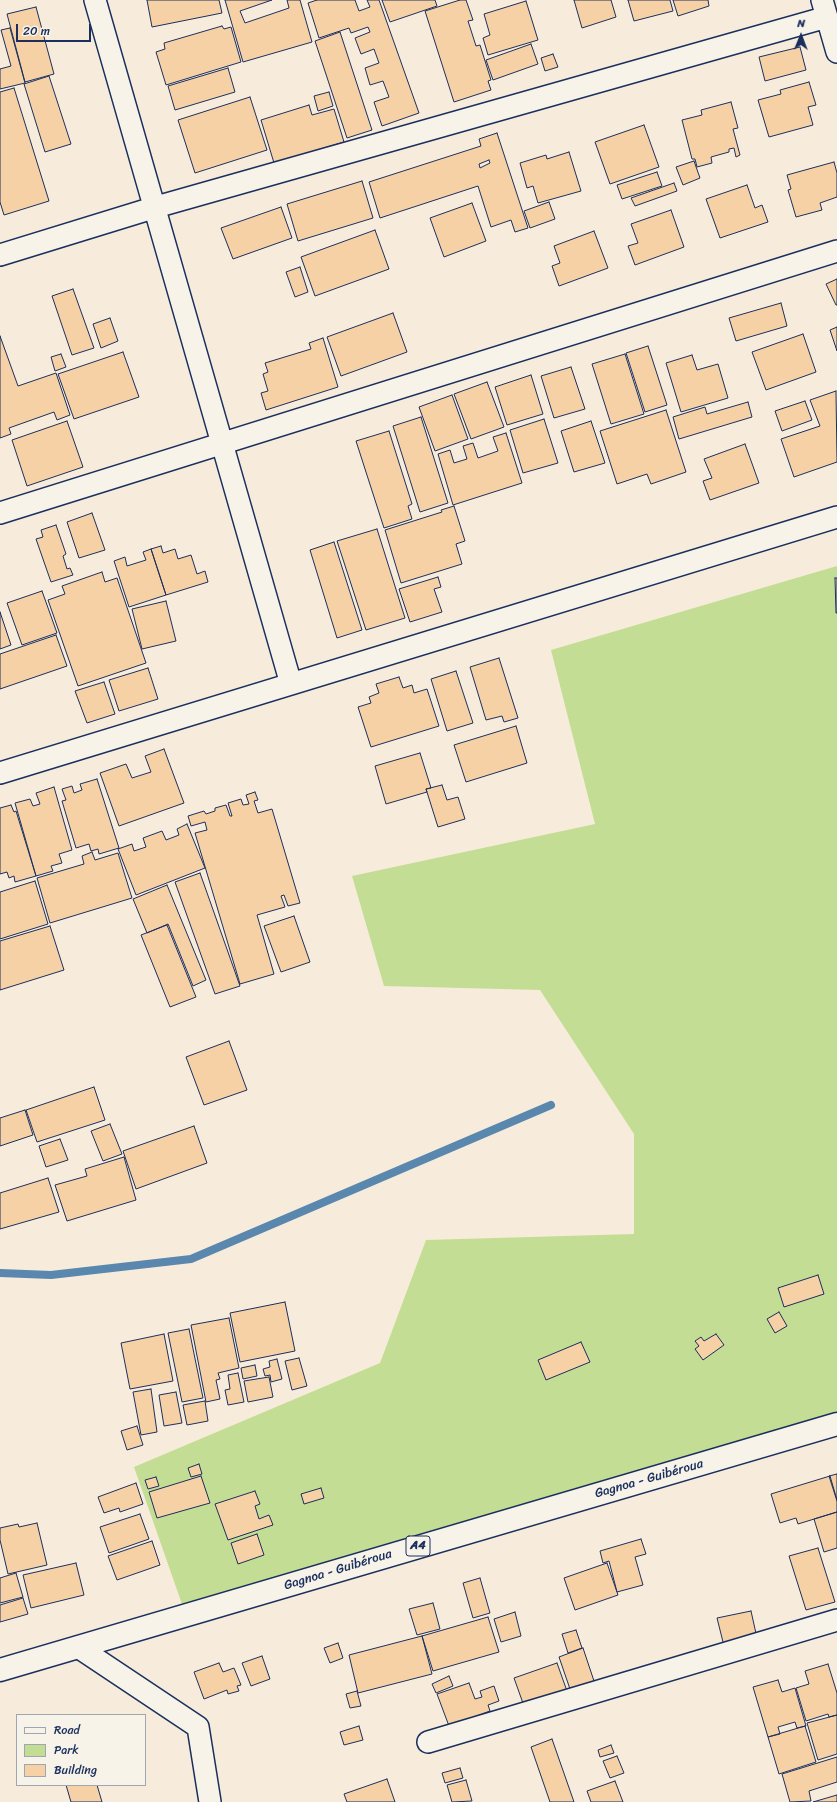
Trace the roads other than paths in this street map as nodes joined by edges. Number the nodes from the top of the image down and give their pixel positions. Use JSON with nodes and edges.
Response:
{"nodes":[{"id":1,"x":95,"y":0,"type":"edge"},
{"id":2,"x":824,"y":8,"type":"edge"},
{"id":3,"x":837,"y":52,"type":"edge"},
{"id":4,"x":156,"y":207,"type":"junction"},
{"id":5,"x":837,"y":252,"type":"edge"},
{"id":6,"x":0,"y":255,"type":"edge"},
{"id":7,"x":223,"y":443,"type":"junction"},
{"id":8,"x":0,"y":513,"type":"edge"},
{"id":9,"x":837,"y":517,"type":"edge"},
{"id":10,"x":291,"y":684,"type":"junction"},
{"id":11,"x":0,"y":773,"type":"edge"},
{"id":12,"x":837,"y":1424,"type":"edge"},
{"id":13,"x":837,"y":1620,"type":"edge"},
{"id":14,"x":78,"y":1647,"type":"junction"},
{"id":15,"x":0,"y":1670,"type":"edge"},
{"id":16,"x":428,"y":1742,"type":"dead end"},
{"id":17,"x":210,"y":1802,"type":"edge"}],
"edges":[{"from":1,"to":4,"type":"street"},
{"from":2,"to":3,"type":"street"},
{"from":2,"to":4,"type":"street"},
{"from":4,"to":6,"type":"street"},
{"from":4,"to":7,"type":"street"},
{"from":5,"to":7,"type":"street"},
{"from":7,"to":8,"type":"street"},
{"from":7,"to":10,"type":"street"},
{"from":9,"to":10,"type":"street"},
{"from":10,"to":11,"type":"street"},
{"from":12,"to":14,"type":"main road","name":"Gagnoa - Guibéroua","number":"A4"},
{"from":13,"to":16,"type":"street"},
{"from":14,"to":15,"type":"main road","name":"Gagnoa - Guibéroua","number":"A4"},
{"from":14,"to":17,"type":"street"}]}
